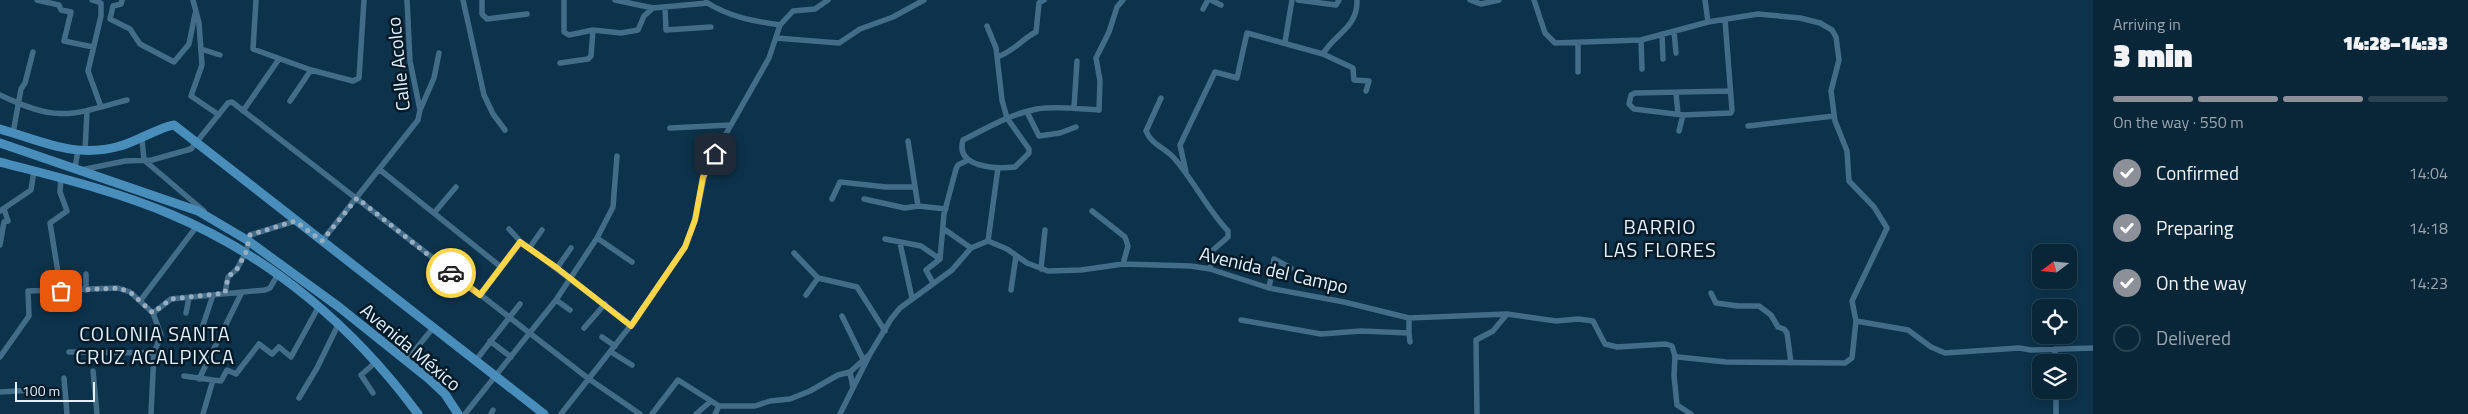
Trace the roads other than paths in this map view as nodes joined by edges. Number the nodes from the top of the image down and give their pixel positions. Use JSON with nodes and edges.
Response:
{"nodes":[{"id":1,"x":36,"y":0,"type":"edge"},
{"id":2,"x":92,"y":0,"type":"edge"},
{"id":3,"x":122,"y":0,"type":"edge"},
{"id":4,"x":193,"y":0,"type":"edge"},
{"id":5,"x":256,"y":0,"type":"edge"},
{"id":6,"x":364,"y":0,"type":"edge"},
{"id":7,"x":407,"y":0,"type":"edge"},
{"id":8,"x":463,"y":0,"type":"edge"},
{"id":9,"x":482,"y":0,"type":"edge"},
{"id":10,"x":564,"y":0,"type":"edge"},
{"id":11,"x":616,"y":0,"type":"edge"},
{"id":12,"x":828,"y":0,"type":"edge"},
{"id":13,"x":924,"y":0,"type":"edge"},
{"id":14,"x":1044,"y":0,"type":"edge"},
{"id":15,"x":1123,"y":0,"type":"edge"},
{"id":16,"x":1210,"y":0,"type":"edge"},
{"id":17,"x":1292,"y":0,"type":"edge"},
{"id":18,"x":1298,"y":0,"type":"edge"},
{"id":19,"x":1339,"y":0,"type":"edge"},
{"id":20,"x":1357,"y":0,"type":"edge"},
{"id":21,"x":1470,"y":0,"type":"edge"},
{"id":22,"x":1499,"y":0,"type":"edge"},
{"id":23,"x":1534,"y":0,"type":"edge"},
{"id":24,"x":1705,"y":0,"type":"edge"},
{"id":25,"x":1309,"y":1,"type":"edge"},
{"id":26,"x":706,"y":2,"type":"edge"},
{"id":27,"x":1221,"y":5,"type":"dead end"},
{"id":28,"x":653,"y":8,"type":"junction"},
{"id":29,"x":665,"y":8,"type":"junction"},
{"id":30,"x":1203,"y":9,"type":"dead end"},
{"id":31,"x":195,"y":14,"type":"junction"},
{"id":32,"x":526,"y":14,"type":"dead end"},
{"id":33,"x":101,"y":16,"type":"junction"},
{"id":34,"x":110,"y":19,"type":"junction"},
{"id":35,"x":1725,"y":20,"type":"junction"},
{"id":36,"x":1708,"y":22,"type":"junction"},
{"id":37,"x":780,"y":25,"type":"junction"},
{"id":38,"x":987,"y":26,"type":"dead end"},
{"id":39,"x":712,"y":27,"type":"dead end"},
{"id":40,"x":593,"y":30,"type":"junction"},
{"id":41,"x":1674,"y":31,"type":"junction"},
{"id":42,"x":1662,"y":34,"type":"junction"},
{"id":43,"x":776,"y":38,"type":"junction"},
{"id":44,"x":1641,"y":40,"type":"junction"},
{"id":45,"x":1285,"y":42,"type":"junction"},
{"id":46,"x":1578,"y":43,"type":"junction"},
{"id":47,"x":93,"y":47,"type":"junction"},
{"id":48,"x":201,"y":49,"type":"junction"},
{"id":49,"x":33,"y":52,"type":"dead end"},
{"id":50,"x":439,"y":53,"type":"dead end"},
{"id":51,"x":1676,"y":53,"type":"dead end"},
{"id":52,"x":1323,"y":54,"type":"junction"},
{"id":53,"x":220,"y":55,"type":"dead end"},
{"id":54,"x":997,"y":57,"type":"junction"},
{"id":55,"x":279,"y":59,"type":"junction"},
{"id":56,"x":1663,"y":59,"type":"dead end"},
{"id":57,"x":1077,"y":61,"type":"dead end"},
{"id":58,"x":560,"y":63,"type":"dead end"},
{"id":59,"x":1642,"y":69,"type":"dead end"},
{"id":60,"x":311,"y":70,"type":"junction"},
{"id":61,"x":1578,"y":72,"type":"dead end"},
{"id":62,"x":1366,"y":91,"type":"dead end"},
{"id":63,"x":1730,"y":91,"type":"junction"},
{"id":64,"x":1676,"y":93,"type":"junction"},
{"id":65,"x":0,"y":95,"type":"edge"},
{"id":66,"x":1161,"y":98,"type":"dead end"},
{"id":67,"x":127,"y":100,"type":"dead end"},
{"id":68,"x":290,"y":101,"type":"dead end"},
{"id":69,"x":18,"y":103,"type":"junction"},
{"id":70,"x":101,"y":107,"type":"junction"},
{"id":71,"x":1074,"y":108,"type":"junction"},
{"id":72,"x":420,"y":110,"type":"junction"},
{"id":73,"x":87,"y":111,"type":"junction"},
{"id":74,"x":243,"y":111,"type":"junction"},
{"id":75,"x":1027,"y":112,"type":"junction"},
{"id":76,"x":1680,"y":114,"type":"junction"},
{"id":77,"x":219,"y":115,"type":"junction"},
{"id":78,"x":1834,"y":116,"type":"junction"},
{"id":79,"x":1008,"y":118,"type":"junction"},
{"id":80,"x":730,"y":125,"type":"junction"},
{"id":81,"x":1748,"y":126,"type":"dead end"},
{"id":82,"x":1076,"y":127,"type":"dead end"},
{"id":83,"x":670,"y":128,"type":"dead end"},
{"id":84,"x":0,"y":129,"type":"edge"},
{"id":85,"x":505,"y":130,"type":"dead end"},
{"id":86,"x":1678,"y":131,"type":"dead end"},
{"id":87,"x":13,"y":133,"type":"junction"},
{"id":88,"x":142,"y":139,"type":"junction"},
{"id":89,"x":198,"y":141,"type":"junction"},
{"id":90,"x":908,"y":141,"type":"dead end"},
{"id":91,"x":2,"y":143,"type":"edge"},
{"id":92,"x":82,"y":150,"type":"junction"},
{"id":93,"x":617,"y":156,"type":"dead end"},
{"id":94,"x":144,"y":160,"type":"junction"},
{"id":95,"x":968,"y":160,"type":"junction"},
{"id":96,"x":0,"y":162,"type":"edge"},
{"id":97,"x":998,"y":168,"type":"junction"},
{"id":98,"x":78,"y":169,"type":"junction"},
{"id":99,"x":378,"y":169,"type":"junction"},
{"id":100,"x":34,"y":171,"type":"junction"},
{"id":101,"x":1186,"y":172,"type":"junction"},
{"id":102,"x":61,"y":177,"type":"junction"},
{"id":103,"x":456,"y":187,"type":"dead end"},
{"id":104,"x":915,"y":187,"type":"junction"},
{"id":105,"x":357,"y":198,"type":"junction"},
{"id":106,"x":832,"y":199,"type":"dead end"},
{"id":107,"x":864,"y":199,"type":"dead end"},
{"id":108,"x":918,"y":206,"type":"junction"},
{"id":109,"x":2,"y":210,"type":"edge"},
{"id":110,"x":946,"y":210,"type":"junction"},
{"id":111,"x":1092,"y":212,"type":"dead end"},
{"id":112,"x":434,"y":213,"type":"junction"},
{"id":113,"x":295,"y":221,"type":"junction"},
{"id":114,"x":219,"y":224,"type":"junction"},
{"id":115,"x":197,"y":226,"type":"junction"},
{"id":116,"x":509,"y":229,"type":"dead end"},
{"id":117,"x":944,"y":229,"type":"junction"},
{"id":118,"x":542,"y":230,"type":"dead end"},
{"id":119,"x":1045,"y":230,"type":"dead end"},
{"id":120,"x":216,"y":235,"type":"junction"},
{"id":121,"x":597,"y":238,"type":"junction"},
{"id":122,"x":885,"y":239,"type":"dead end"},
{"id":123,"x":247,"y":240,"type":"junction"},
{"id":124,"x":322,"y":241,"type":"junction"},
{"id":125,"x":988,"y":241,"type":"junction"},
{"id":126,"x":520,"y":242,"type":"junction"},
{"id":127,"x":900,"y":243,"type":"junction"},
{"id":128,"x":0,"y":245,"type":"edge"},
{"id":129,"x":530,"y":247,"type":"junction"},
{"id":130,"x":571,"y":248,"type":"dead end"},
{"id":131,"x":971,"y":248,"type":"junction"},
{"id":132,"x":246,"y":252,"type":"junction"},
{"id":133,"x":794,"y":253,"type":"dead end"},
{"id":134,"x":1016,"y":256,"type":"junction"},
{"id":135,"x":940,"y":259,"type":"junction"},
{"id":136,"x":632,"y":262,"type":"dead end"},
{"id":137,"x":1123,"y":264,"type":"junction"},
{"id":138,"x":501,"y":267,"type":"junction"},
{"id":139,"x":557,"y":268,"type":"junction"},
{"id":140,"x":1291,"y":268,"type":"dead end"},
{"id":141,"x":1042,"y":269,"type":"junction"},
{"id":142,"x":1210,"y":269,"type":"junction"},
{"id":143,"x":470,"y":270,"type":"dead end"},
{"id":144,"x":86,"y":274,"type":"dead end"},
{"id":145,"x":278,"y":274,"type":"junction"},
{"id":146,"x":818,"y":278,"type":"junction"},
{"id":147,"x":571,"y":279,"type":"junction"},
{"id":148,"x":461,"y":281,"type":"junction"},
{"id":149,"x":933,"y":283,"type":"junction"},
{"id":150,"x":1269,"y":288,"type":"junction"},
{"id":151,"x":86,"y":290,"type":"junction"},
{"id":152,"x":1012,"y":290,"type":"dead end"},
{"id":153,"x":61,"y":291,"type":"junction"},
{"id":154,"x":242,"y":292,"type":"junction"},
{"id":155,"x":1712,"y":292,"type":"dead end"},
{"id":156,"x":225,"y":293,"type":"junction"},
{"id":157,"x":213,"y":295,"type":"junction"},
{"id":158,"x":480,"y":295,"type":"junction"},
{"id":159,"x":806,"y":295,"type":"dead end"},
{"id":160,"x":189,"y":298,"type":"junction"},
{"id":161,"x":912,"y":298,"type":"junction"},
{"id":162,"x":556,"y":300,"type":"junction"},
{"id":163,"x":140,"y":301,"type":"junction"},
{"id":164,"x":520,"y":304,"type":"dead end"},
{"id":165,"x":604,"y":304,"type":"junction"},
{"id":166,"x":319,"y":306,"type":"junction"},
{"id":167,"x":570,"y":310,"type":"dead end"},
{"id":168,"x":153,"y":313,"type":"junction"},
{"id":169,"x":186,"y":313,"type":"dead end"},
{"id":170,"x":1508,"y":314,"type":"junction"},
{"id":171,"x":842,"y":316,"type":"dead end"},
{"id":172,"x":511,"y":317,"type":"junction"},
{"id":173,"x":1409,"y":318,"type":"junction"},
{"id":174,"x":1241,"y":320,"type":"dead end"},
{"id":175,"x":1856,"y":321,"type":"junction"},
{"id":176,"x":339,"y":323,"type":"junction"},
{"id":177,"x":358,"y":324,"type":"junction"},
{"id":178,"x":631,"y":326,"type":"junction"},
{"id":179,"x":202,"y":328,"type":"dead end"},
{"id":180,"x":434,"y":328,"type":"junction"},
{"id":181,"x":584,"y":328,"type":"dead end"},
{"id":182,"x":884,"y":331,"type":"junction"},
{"id":183,"x":530,"y":333,"type":"junction"},
{"id":184,"x":1408,"y":333,"type":"junction"},
{"id":185,"x":351,"y":334,"type":"junction"},
{"id":186,"x":374,"y":336,"type":"junction"},
{"id":187,"x":602,"y":337,"type":"dead end"},
{"id":188,"x":490,"y":341,"type":"junction"},
{"id":189,"x":1410,"y":342,"type":"dead end"},
{"id":190,"x":364,"y":347,"type":"junction"},
{"id":191,"x":2093,"y":348,"type":"edge"},
{"id":192,"x":613,"y":349,"type":"junction"},
{"id":193,"x":2055,"y":349,"type":"junction"},
{"id":194,"x":69,"y":352,"type":"dead end"},
{"id":195,"x":154,"y":353,"type":"junction"},
{"id":196,"x":870,"y":354,"type":"junction"},
{"id":197,"x":2055,"y":354,"type":"edge"},
{"id":198,"x":1675,"y":356,"type":"junction"},
{"id":199,"x":0,"y":357,"type":"edge"},
{"id":200,"x":511,"y":357,"type":"junction"},
{"id":201,"x":863,"y":359,"type":"junction"},
{"id":202,"x":476,"y":360,"type":"junction"},
{"id":203,"x":377,"y":361,"type":"junction"},
{"id":204,"x":406,"y":361,"type":"junction"},
{"id":205,"x":1791,"y":363,"type":"junction"},
{"id":206,"x":632,"y":366,"type":"dead end"},
{"id":207,"x":93,"y":371,"type":"dead end"},
{"id":208,"x":850,"y":372,"type":"junction"},
{"id":209,"x":497,"y":375,"type":"junction"},
{"id":210,"x":184,"y":376,"type":"dead end"},
{"id":211,"x":64,"y":378,"type":"dead end"},
{"id":212,"x":200,"y":378,"type":"junction"},
{"id":213,"x":589,"y":379,"type":"junction"},
{"id":214,"x":213,"y":380,"type":"junction"},
{"id":215,"x":853,"y":388,"type":"junction"},
{"id":216,"x":33,"y":390,"type":"dead end"},
{"id":217,"x":0,"y":392,"type":"edge"},
{"id":218,"x":373,"y":393,"type":"dead end"},
{"id":219,"x":299,"y":398,"type":"dead end"},
{"id":220,"x":2056,"y":399,"type":"edge"},
{"id":221,"x":710,"y":401,"type":"junction"},
{"id":222,"x":719,"y":406,"type":"junction"},
{"id":223,"x":456,"y":410,"type":"edge"},
{"id":224,"x":413,"y":412,"type":"edge"},
{"id":225,"x":67,"y":414,"type":"edge"},
{"id":226,"x":97,"y":414,"type":"edge"},
{"id":227,"x":151,"y":414,"type":"edge"},
{"id":228,"x":203,"y":414,"type":"edge"},
{"id":229,"x":466,"y":414,"type":"edge"},
{"id":230,"x":544,"y":414,"type":"edge"},
{"id":231,"x":561,"y":414,"type":"edge"},
{"id":232,"x":640,"y":414,"type":"edge"},
{"id":233,"x":652,"y":414,"type":"edge"},
{"id":234,"x":696,"y":414,"type":"edge"},
{"id":235,"x":715,"y":414,"type":"edge"},
{"id":236,"x":840,"y":414,"type":"edge"},
{"id":237,"x":1477,"y":414,"type":"edge"},
{"id":238,"x":1691,"y":414,"type":"edge"},
{"id":239,"x":2056,"y":414,"type":"edge"}],
"edges":[{"from":1,"to":47,"type":"street"},
{"from":2,"to":33,"type":"street"},
{"from":3,"to":34,"type":"street"},
{"from":4,"to":31,"type":"street"},
{"from":5,"to":55,"type":"street"},
{"from":6,"to":60,"type":"street"},
{"from":7,"to":72,"type":"street","name":"Calle Acolco"},
{"from":8,"to":85,"type":"street"},
{"from":9,"to":32,"type":"street"},
{"from":10,"to":40,"type":"street"},
{"from":11,"to":28,"type":"street"},
{"from":12,"to":37,"type":"street"},
{"from":13,"to":43,"type":"street"},
{"from":14,"to":54,"type":"street"},
{"from":15,"to":71,"type":"street"},
{"from":16,"to":27,"type":"street"},
{"from":16,"to":30,"type":"street"},
{"from":17,"to":45,"type":"street"},
{"from":18,"to":25,"type":"street"},
{"from":19,"to":25,"type":"street"},
{"from":20,"to":52,"type":"street"},
{"from":21,"to":22,"type":"street"},
{"from":23,"to":46,"type":"street"},
{"from":24,"to":36,"type":"street"},
{"from":26,"to":29,"type":"street"},
{"from":26,"to":37,"type":"street"},
{"from":28,"to":29,"type":"street"},
{"from":28,"to":40,"type":"street"},
{"from":29,"to":39,"type":"street"},
{"from":31,"to":34,"type":"street"},
{"from":31,"to":48,"type":"street"},
{"from":33,"to":34,"type":"street"},
{"from":33,"to":47,"type":"street"},
{"from":35,"to":36,"type":"street"},
{"from":35,"to":63,"type":"street"},
{"from":35,"to":78,"type":"street"},
{"from":36,"to":41,"type":"street"},
{"from":37,"to":43,"type":"street"},
{"from":38,"to":54,"type":"street"},
{"from":40,"to":58,"type":"street"},
{"from":41,"to":42,"type":"street"},
{"from":41,"to":51,"type":"street"},
{"from":42,"to":44,"type":"street"},
{"from":42,"to":56,"type":"street"},
{"from":43,"to":80,"type":"street"},
{"from":44,"to":46,"type":"street"},
{"from":44,"to":59,"type":"street"},
{"from":45,"to":52,"type":"street"},
{"from":45,"to":101,"type":"street"},
{"from":46,"to":61,"type":"street"},
{"from":47,"to":70,"type":"street"},
{"from":48,"to":53,"type":"street"},
{"from":48,"to":77,"type":"street"},
{"from":49,"to":69,"type":"street"},
{"from":50,"to":72,"type":"street"},
{"from":52,"to":62,"type":"street"},
{"from":54,"to":79,"type":"street"},
{"from":55,"to":60,"type":"street"},
{"from":55,"to":74,"type":"street"},
{"from":57,"to":71,"type":"street"},
{"from":60,"to":68,"type":"street"},
{"from":63,"to":64,"type":"street"},
{"from":63,"to":76,"type":"street"},
{"from":64,"to":76,"type":"street"},
{"from":64,"to":76,"type":"street"},
{"from":65,"to":69,"type":"street"},
{"from":66,"to":101,"type":"street"},
{"from":67,"to":70,"type":"street"},
{"from":69,"to":73,"type":"street"},
{"from":69,"to":87,"type":"street"},
{"from":70,"to":73,"type":"street"},
{"from":71,"to":75,"type":"street"},
{"from":72,"to":99,"type":"street","name":"Calle Acolco"},
{"from":73,"to":92,"type":"street"},
{"from":74,"to":77,"type":"street"},
{"from":74,"to":105,"type":"street"},
{"from":75,"to":79,"type":"street"},
{"from":75,"to":82,"type":"street"},
{"from":76,"to":86,"type":"street"},
{"from":77,"to":89,"type":"street"},
{"from":78,"to":81,"type":"street"},
{"from":78,"to":175,"type":"street"},
{"from":79,"to":95,"type":"street"},
{"from":79,"to":97,"type":"street"},
{"from":80,"to":83,"type":"street"},
{"from":80,"to":178,"type":"street"},
{"from":84,"to":87,"type":"main road"},
{"from":87,"to":92,"type":"main road"},
{"from":88,"to":89,"type":"main road"},
{"from":88,"to":92,"type":"main road"},
{"from":88,"to":94,"type":"street"},
{"from":89,"to":94,"type":"street"},
{"from":89,"to":113,"type":"main road"},
{"from":90,"to":104,"type":"street"},
{"from":91,"to":98,"type":"main road","name":"Avenida México"},
{"from":92,"to":98,"type":"street"},
{"from":93,"to":121,"type":"street"},
{"from":94,"to":98,"type":"street"},
{"from":94,"to":114,"type":"street"},
{"from":95,"to":97,"type":"street"},
{"from":95,"to":110,"type":"street"},
{"from":96,"to":100,"type":"main road"},
{"from":97,"to":125,"type":"street"},
{"from":98,"to":114,"type":"main road","name":"Avenida México"},
{"from":99,"to":105,"type":"street","name":"Calle Acolco"},
{"from":99,"to":112,"type":"street"},
{"from":100,"to":102,"type":"main road"},
{"from":100,"to":109,"type":"street"},
{"from":101,"to":142,"type":"street"},
{"from":102,"to":115,"type":"main road"},
{"from":102,"to":153,"type":"street"},
{"from":103,"to":112,"type":"street"},
{"from":104,"to":106,"type":"street"},
{"from":104,"to":108,"type":"street"},
{"from":105,"to":124,"type":"street","name":"Calle Acolco"},
{"from":105,"to":148,"type":"street"},
{"from":107,"to":108,"type":"street"},
{"from":108,"to":110,"type":"street"},
{"from":109,"to":128,"type":"street"},
{"from":110,"to":117,"type":"street"},
{"from":111,"to":137,"type":"street"},
{"from":112,"to":138,"type":"street"},
{"from":113,"to":123,"type":"street"},
{"from":113,"to":124,"type":"main road"},
{"from":114,"to":120,"type":"main road"},
{"from":114,"to":123,"type":"main road","name":"Avenida México"},
{"from":115,"to":120,"type":"main road"},
{"from":115,"to":163,"type":"street"},
{"from":116,"to":126,"type":"street"},
{"from":117,"to":131,"type":"street"},
{"from":117,"to":135,"type":"street"},
{"from":118,"to":129,"type":"street"},
{"from":119,"to":141,"type":"street"},
{"from":120,"to":132,"type":"main road"},
{"from":121,"to":136,"type":"street"},
{"from":121,"to":147,"type":"street"},
{"from":122,"to":127,"type":"street"},
{"from":123,"to":132,"type":"street"},
{"from":123,"to":177,"type":"main road","name":"Avenida México"},
{"from":124,"to":180,"type":"main road"},
{"from":125,"to":131,"type":"street"},
{"from":125,"to":134,"type":"street"},
{"from":126,"to":129,"type":"street"},
{"from":126,"to":138,"type":"street"},
{"from":127,"to":135,"type":"street"},
{"from":127,"to":161,"type":"street"},
{"from":129,"to":139,"type":"street"},
{"from":130,"to":139,"type":"street"},
{"from":131,"to":149,"type":"street"},
{"from":132,"to":145,"type":"main road"},
{"from":132,"to":156,"type":"street"},
{"from":133,"to":146,"type":"street"},
{"from":134,"to":141,"type":"street"},
{"from":134,"to":152,"type":"street"},
{"from":135,"to":149,"type":"street"},
{"from":137,"to":141,"type":"street","name":"Avenida del Campo"},
{"from":137,"to":142,"type":"street","name":"Avenida del Campo"},
{"from":138,"to":158,"type":"street"},
{"from":139,"to":147,"type":"street"},
{"from":140,"to":150,"type":"street"},
{"from":142,"to":150,"type":"street","name":"Avenida del Campo"},
{"from":143,"to":148,"type":"street"},
{"from":144,"to":151,"type":"street"},
{"from":145,"to":154,"type":"street"},
{"from":145,"to":166,"type":"main road"},
{"from":146,"to":159,"type":"street"},
{"from":146,"to":182,"type":"street"},
{"from":147,"to":162,"type":"street"},
{"from":147,"to":165,"type":"street"},
{"from":148,"to":158,"type":"street"},
{"from":149,"to":161,"type":"street"},
{"from":150,"to":173,"type":"street","name":"Avenida del Campo"},
{"from":151,"to":153,"type":"street"},
{"from":151,"to":163,"type":"street"},
{"from":153,"to":199,"type":"street"},
{"from":154,"to":156,"type":"street"},
{"from":154,"to":212,"type":"street"},
{"from":155,"to":205,"type":"street"},
{"from":156,"to":157,"type":"street"},
{"from":157,"to":160,"type":"street"},
{"from":157,"to":179,"type":"street"},
{"from":158,"to":172,"type":"street"},
{"from":160,"to":168,"type":"street"},
{"from":160,"to":169,"type":"street"},
{"from":161,"to":182,"type":"street"},
{"from":162,"to":167,"type":"street"},
{"from":162,"to":183,"type":"street"},
{"from":163,"to":168,"type":"street"},
{"from":164,"to":172,"type":"street"},
{"from":165,"to":178,"type":"street"},
{"from":165,"to":181,"type":"street"},
{"from":166,"to":176,"type":"main road"},
{"from":166,"to":214,"type":"street"},
{"from":168,"to":195,"type":"street"},
{"from":170,"to":173,"type":"street","name":"Avenida del Campo"},
{"from":170,"to":198,"type":"street","name":"Avenida del Campo"},
{"from":170,"to":237,"type":"street"},
{"from":171,"to":201,"type":"street"},
{"from":172,"to":183,"type":"street"},
{"from":172,"to":188,"type":"street"},
{"from":173,"to":184,"type":"street"},
{"from":174,"to":184,"type":"street"},
{"from":175,"to":193,"type":"street"},
{"from":175,"to":205,"type":"street"},
{"from":176,"to":185,"type":"main road"},
{"from":176,"to":219,"type":"street"},
{"from":177,"to":185,"type":"main road"},
{"from":177,"to":186,"type":"main road","name":"Avenida México"},
{"from":178,"to":192,"type":"street"},
{"from":180,"to":202,"type":"main road"},
{"from":180,"to":204,"type":"street"},
{"from":182,"to":196,"type":"street"},
{"from":183,"to":200,"type":"street"},
{"from":183,"to":213,"type":"street"},
{"from":184,"to":189,"type":"street"},
{"from":185,"to":190,"type":"main road"},
{"from":186,"to":190,"type":"main road"},
{"from":186,"to":204,"type":"main road","name":"Avenida México"},
{"from":187,"to":192,"type":"street"},
{"from":188,"to":200,"type":"street"},
{"from":188,"to":202,"type":"street"},
{"from":190,"to":203,"type":"main road"},
{"from":191,"to":193,"type":"street"},
{"from":192,"to":206,"type":"street"},
{"from":192,"to":213,"type":"street"},
{"from":193,"to":197,"type":"street"},
{"from":194,"to":195,"type":"street"},
{"from":195,"to":227,"type":"street"},
{"from":196,"to":201,"type":"street"},
{"from":196,"to":215,"type":"street"},
{"from":198,"to":205,"type":"street"},
{"from":198,"to":238,"type":"street"},
{"from":200,"to":209,"type":"street"},
{"from":201,"to":208,"type":"street"},
{"from":202,"to":209,"type":"main road"},
{"from":203,"to":218,"type":"street"},
{"from":203,"to":224,"type":"main road"},
{"from":204,"to":223,"type":"main road","name":"Avenida México"},
{"from":207,"to":226,"type":"street"},
{"from":208,"to":215,"type":"street"},
{"from":208,"to":222,"type":"street"},
{"from":209,"to":229,"type":"street"},
{"from":209,"to":230,"type":"main road"},
{"from":210,"to":212,"type":"street"},
{"from":211,"to":225,"type":"street"},
{"from":212,"to":214,"type":"street"},
{"from":213,"to":231,"type":"street"},
{"from":213,"to":232,"type":"street"},
{"from":214,"to":228,"type":"street"},
{"from":215,"to":236,"type":"street"},
{"from":216,"to":217,"type":"street"},
{"from":220,"to":239,"type":"street"},
{"from":221,"to":222,"type":"street"},
{"from":221,"to":233,"type":"street"},
{"from":221,"to":234,"type":"street"},
{"from":222,"to":235,"type":"street"},
{"from":223,"to":229,"type":"street"}]}
